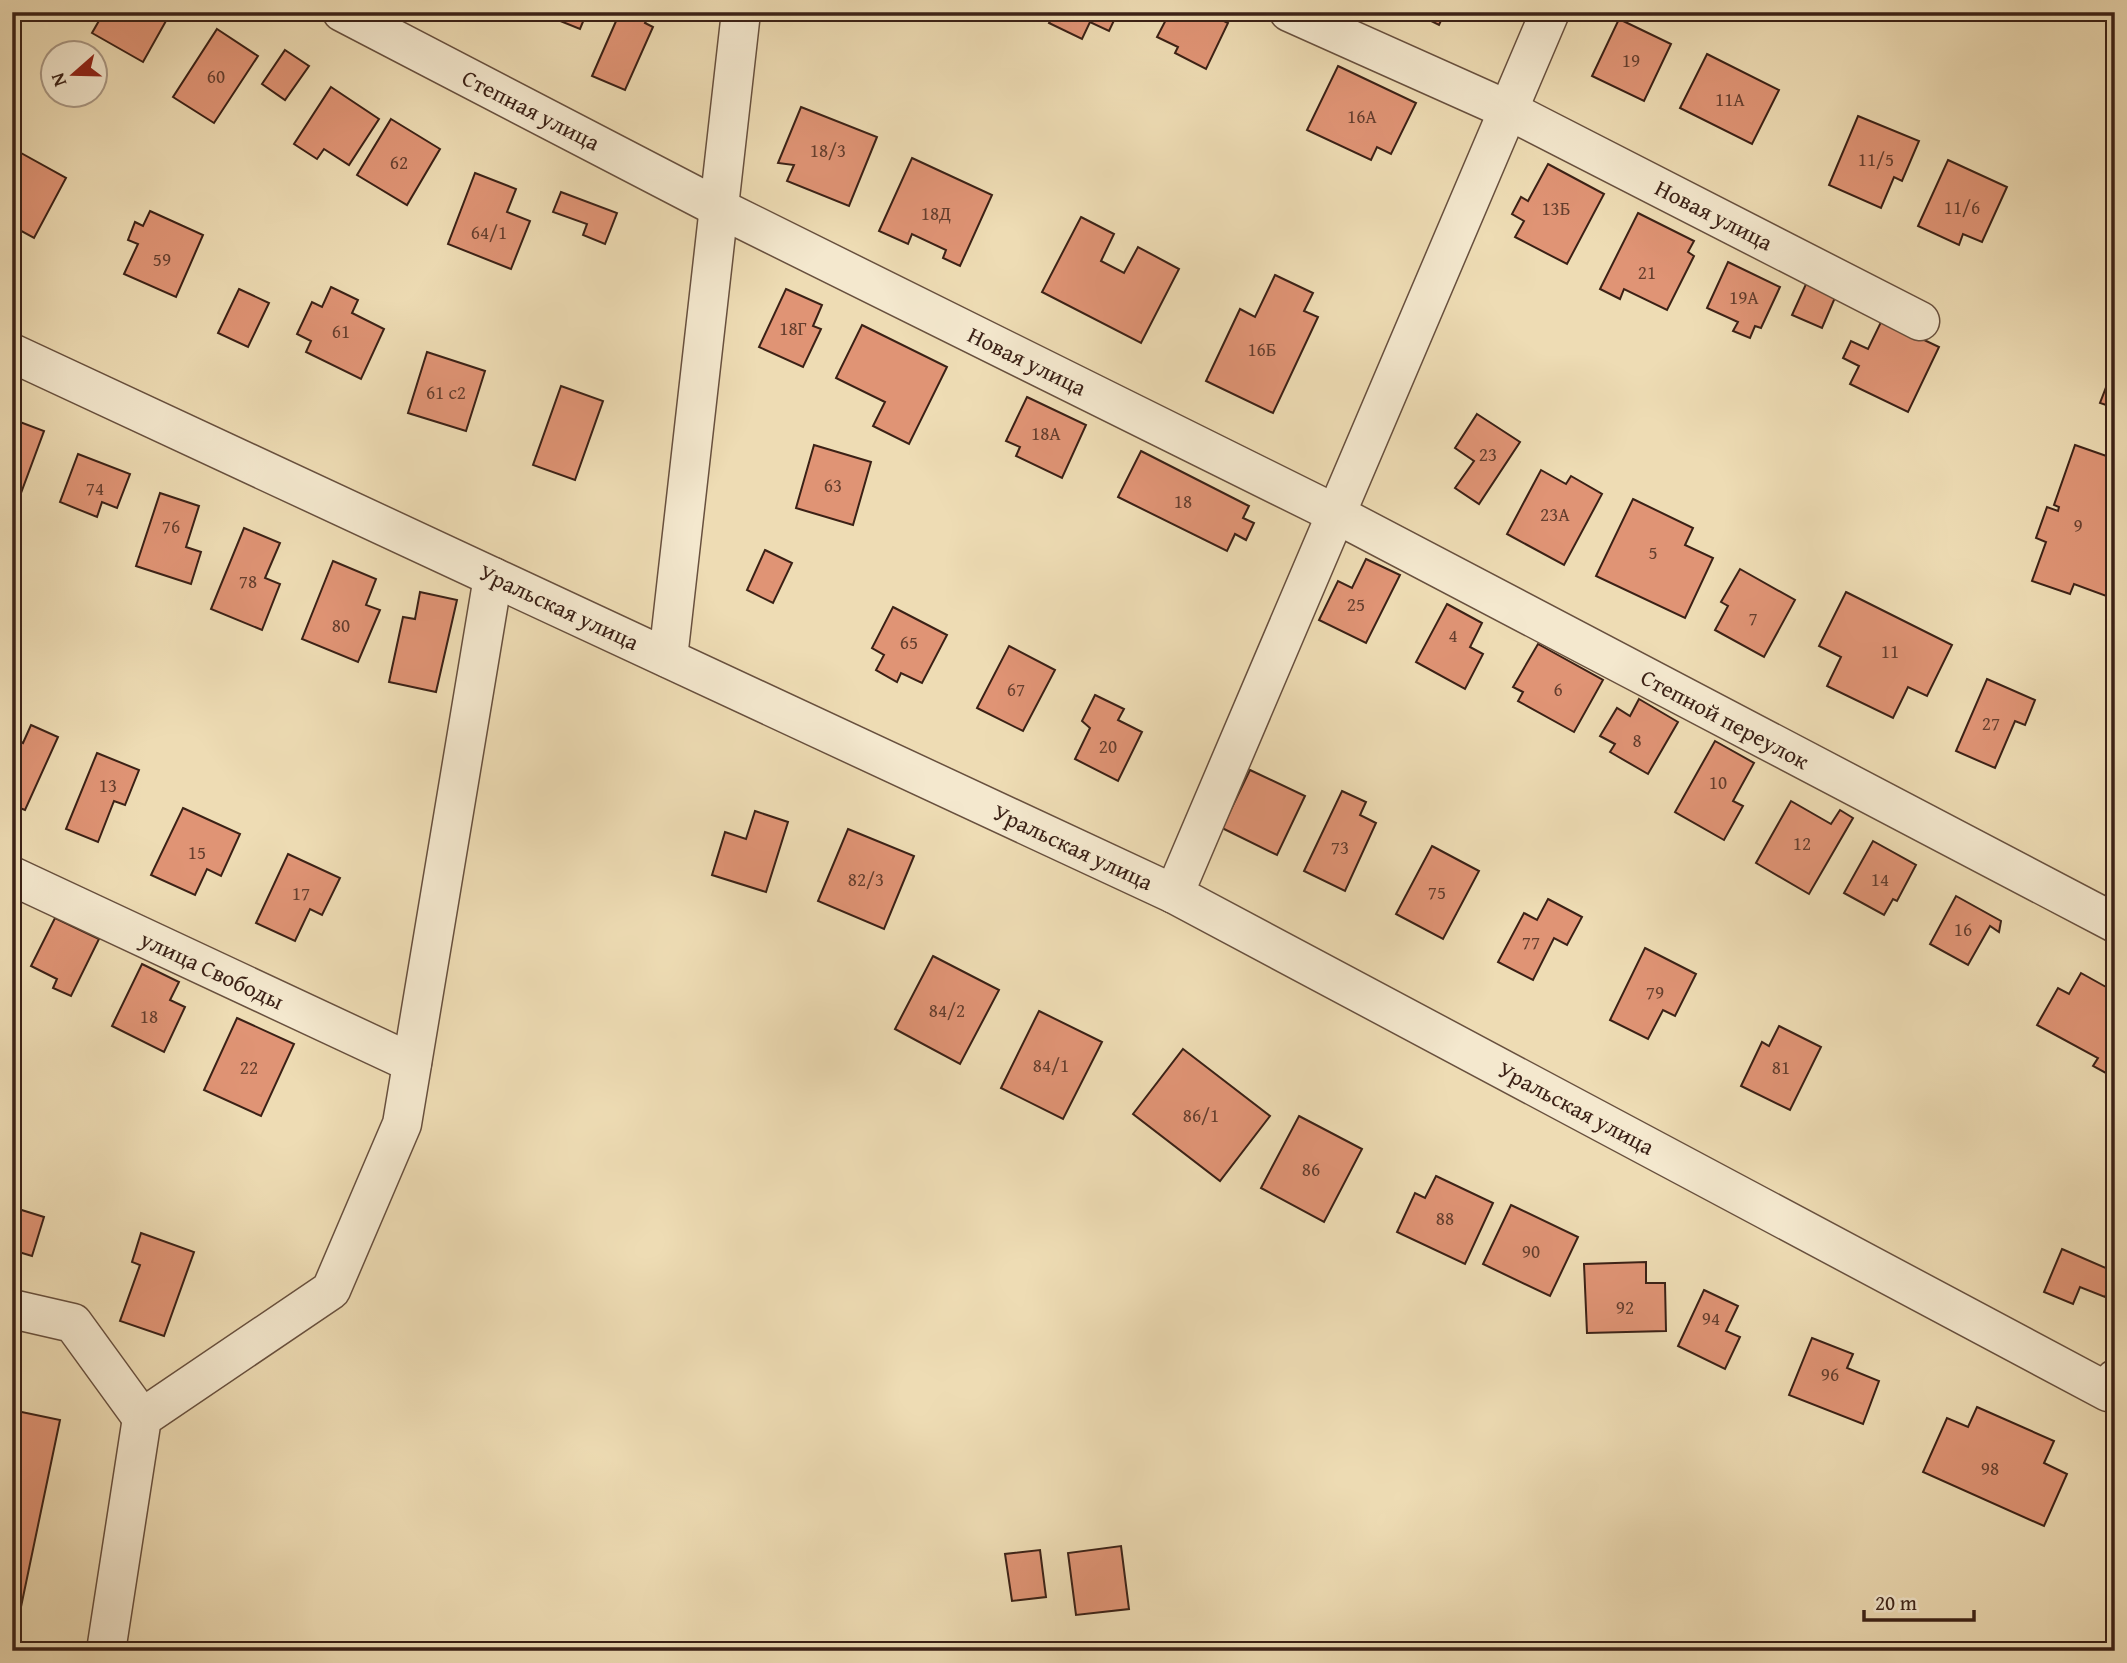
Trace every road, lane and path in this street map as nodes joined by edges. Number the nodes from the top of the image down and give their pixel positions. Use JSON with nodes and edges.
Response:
{"nodes":[{"id":1,"x":342,"y":12,"type":"edge"},
{"id":2,"x":741,"y":12,"type":"edge"},
{"id":3,"x":1289,"y":12,"type":"edge"},
{"id":4,"x":1550,"y":12,"type":"edge"},
{"id":5,"x":1508,"y":110,"type":"junction"},
{"id":6,"x":719,"y":208,"type":"junction"},
{"id":7,"x":1920,"y":321,"type":"dead end"},
{"id":8,"x":12,"y":353,"type":"edge"},
{"id":9,"x":1336,"y":514,"type":"junction"},
{"id":10,"x":493,"y":577,"type":"junction"},
{"id":11,"x":668,"y":658,"type":"junction"},
{"id":12,"x":12,"y":876,"type":"edge"},
{"id":13,"x":1174,"y":894,"type":"junction"},
{"id":14,"x":2115,"y":923,"type":"edge"},
{"id":15,"x":412,"y":1063,"type":"junction"},
{"id":16,"x":12,"y":1309,"type":"edge"},
{"id":17,"x":2111,"y":1385,"type":"edge"},
{"id":18,"x":142,"y":1418,"type":"junction"},
{"id":19,"x":106,"y":1651,"type":"edge"}],
"edges":[{"from":1,"to":6,"type":"street","name":"Степная улица"},
{"from":2,"to":6,"type":"street"},
{"from":3,"to":5,"type":"street","name":"Новая улица"},
{"from":4,"to":5,"type":"street"},
{"from":5,"to":7,"type":"street","name":"Новая улица"},
{"from":5,"to":9,"type":"street"},
{"from":6,"to":9,"type":"street","name":"Новая улица"},
{"from":6,"to":11,"type":"street"},
{"from":8,"to":10,"type":"street","name":"Уральская улица"},
{"from":9,"to":13,"type":"street"},
{"from":9,"to":14,"type":"street","name":"Степной переулок"},
{"from":10,"to":11,"type":"street","name":"Уральская улица"},
{"from":10,"to":15,"type":"street"},
{"from":11,"to":13,"type":"street","name":"Уральская улица"},
{"from":12,"to":15,"type":"street","name":"улица Свободы"},
{"from":13,"to":17,"type":"street","name":"Уральская улица"},
{"from":15,"to":18,"type":"street"},
{"from":16,"to":18,"type":"street"},
{"from":18,"to":19,"type":"street"}]}
